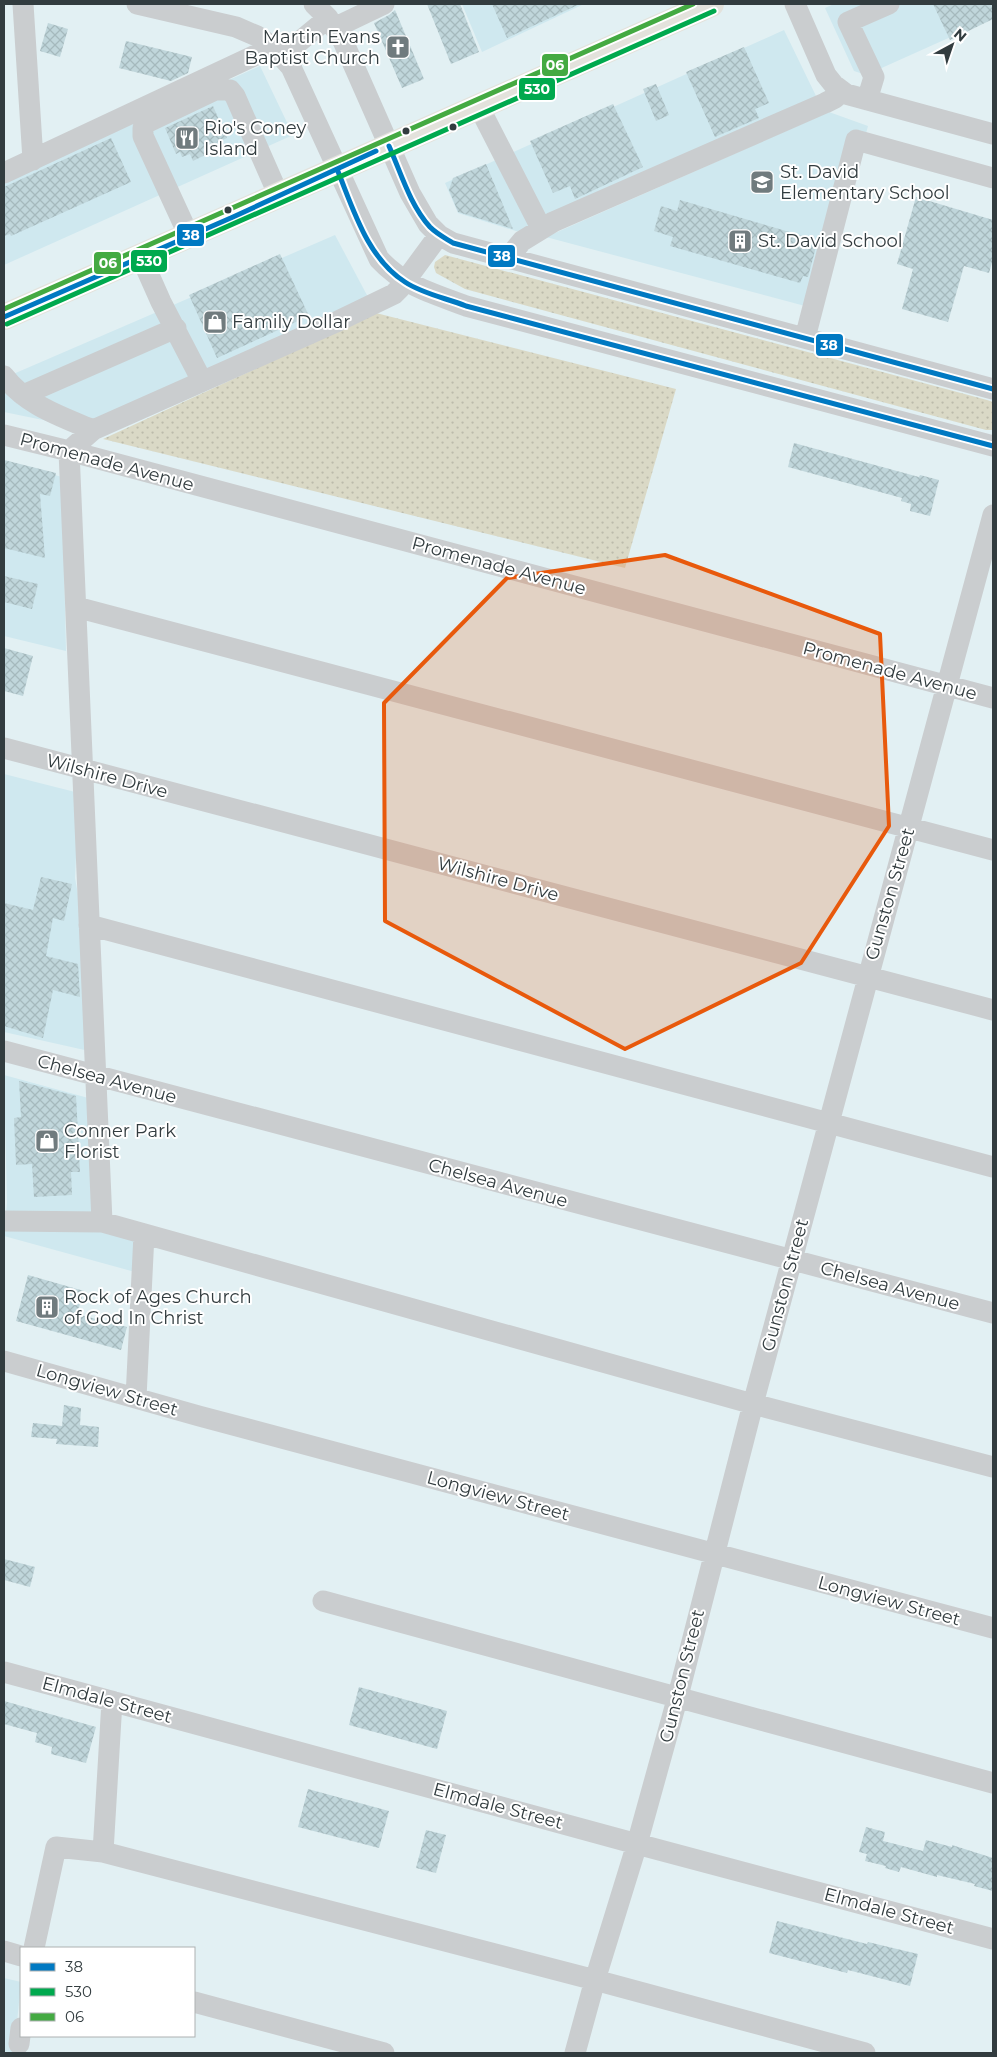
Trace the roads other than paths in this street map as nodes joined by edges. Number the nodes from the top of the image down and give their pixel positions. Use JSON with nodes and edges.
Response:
{"nodes":[{"id":1,"x":23,"y":4,"type":"edge"},
{"id":2,"x":137,"y":4,"type":"edge"},
{"id":3,"x":384,"y":4,"type":"edge"},
{"id":4,"x":711,"y":4,"type":"edge"},
{"id":5,"x":795,"y":4,"type":"edge"},
{"id":6,"x":889,"y":4,"type":"edge"},
{"id":7,"x":326,"y":17,"type":"edge"},
{"id":8,"x":277,"y":52,"type":"junction"},
{"id":9,"x":842,"y":90,"type":"junction"},
{"id":10,"x":867,"y":100,"type":"junction"},
{"id":11,"x":478,"y":107,"type":"junction"},
{"id":12,"x":993,"y":134,"type":"edge"},
{"id":13,"x":389,"y":146,"type":"junction"},
{"id":14,"x":33,"y":160,"type":"junction"},
{"id":15,"x":337,"y":169,"type":"junction"},
{"id":16,"x":4,"y":173,"type":"edge"},
{"id":17,"x":993,"y":178,"type":"edge"},
{"id":18,"x":279,"y":196,"type":"junction"},
{"id":19,"x":541,"y":228,"type":"junction"},
{"id":20,"x":439,"y":235,"type":"junction"},
{"id":21,"x":189,"y":236,"type":"junction"},
{"id":22,"x":141,"y":257,"type":"junction"},
{"id":23,"x":508,"y":257,"type":"junction"},
{"id":24,"x":405,"y":282,"type":"junction"},
{"id":25,"x":4,"y":317,"type":"edge"},
{"id":26,"x":176,"y":328,"type":"junction"},
{"id":27,"x":805,"y":338,"type":"junction"},
{"id":28,"x":4,"y":376,"type":"edge"},
{"id":29,"x":202,"y":381,"type":"junction"},
{"id":30,"x":993,"y":389,"type":"edge"},
{"id":31,"x":23,"y":395,"type":"junction"},
{"id":32,"x":93,"y":430,"type":"junction"},
{"id":33,"x":4,"y":435,"type":"edge"},
{"id":34,"x":993,"y":446,"type":"edge"},
{"id":35,"x":69,"y":451,"type":"junction"},
{"id":36,"x":993,"y":515,"type":"edge"},
{"id":37,"x":76,"y":607,"type":"junction"},
{"id":38,"x":948,"y":687,"type":"junction"},
{"id":39,"x":993,"y":698,"type":"edge"},
{"id":40,"x":4,"y":748,"type":"edge"},
{"id":41,"x":83,"y":770,"type":"junction"},
{"id":42,"x":909,"y":827,"type":"junction"},
{"id":43,"x":993,"y":850,"type":"edge"},
{"id":44,"x":89,"y":925,"type":"junction"},
{"id":45,"x":867,"y":976,"type":"junction"},
{"id":46,"x":993,"y":1010,"type":"edge"},
{"id":47,"x":4,"y":1051,"type":"edge"},
{"id":48,"x":96,"y":1076,"type":"junction"},
{"id":49,"x":828,"y":1124,"type":"junction"},
{"id":50,"x":993,"y":1167,"type":"edge"},
{"id":51,"x":4,"y":1221,"type":"edge"},
{"id":52,"x":102,"y":1222,"type":"junction"},
{"id":53,"x":144,"y":1234,"type":"junction"},
{"id":54,"x":792,"y":1260,"type":"junction"},
{"id":55,"x":993,"y":1313,"type":"edge"},
{"id":56,"x":4,"y":1361,"type":"edge"},
{"id":57,"x":136,"y":1398,"type":"junction"},
{"id":58,"x":753,"y":1404,"type":"junction"},
{"id":59,"x":993,"y":1467,"type":"edge"},
{"id":60,"x":713,"y":1553,"type":"junction"},
{"id":61,"x":323,"y":1600,"type":"dead end"},
{"id":62,"x":993,"y":1628,"type":"edge"},
{"id":63,"x":4,"y":1672,"type":"edge"},
{"id":64,"x":678,"y":1696,"type":"junction"},
{"id":65,"x":112,"y":1702,"type":"junction"},
{"id":66,"x":993,"y":1783,"type":"edge"},
{"id":67,"x":637,"y":1844,"type":"junction"},
{"id":68,"x":103,"y":1852,"type":"junction"},
{"id":69,"x":993,"y":1939,"type":"edge"},
{"id":70,"x":34,"y":1947,"type":"edge"},
{"id":71,"x":4,"y":1951,"type":"edge"},
{"id":72,"x":20,"y":1956,"type":"edge"},
{"id":73,"x":595,"y":1980,"type":"junction"},
{"id":74,"x":195,"y":2002,"type":"edge"},
{"id":75,"x":384,"y":2053,"type":"edge"},
{"id":76,"x":575,"y":2053,"type":"edge"},
{"id":77,"x":864,"y":2053,"type":"edge"}],
"edges":[{"from":1,"to":14,"type":"street"},
{"from":2,"to":8,"type":"street"},
{"from":3,"to":7,"type":"street"},
{"from":4,"to":11,"type":"main road"},
{"from":5,"to":9,"type":"street"},
{"from":6,"to":10,"type":"street"},
{"from":7,"to":8,"type":"street"},
{"from":7,"to":13,"type":"street"},
{"from":8,"to":14,"type":"street"},
{"from":8,"to":15,"type":"street"},
{"from":9,"to":10,"type":"street"},
{"from":9,"to":19,"type":"street"},
{"from":10,"to":12,"type":"street"},
{"from":11,"to":13,"type":"main road"},
{"from":11,"to":19,"type":"street"},
{"from":13,"to":15,"type":"main road"},
{"from":13,"to":20,"type":"street"},
{"from":14,"to":16,"type":"street"},
{"from":15,"to":18,"type":"main road"},
{"from":15,"to":24,"type":"street"},
{"from":17,"to":27,"type":"street"},
{"from":18,"to":21,"type":"main road"},
{"from":18,"to":21,"type":"street"},
{"from":19,"to":23,"type":"street"},
{"from":20,"to":23,"type":"street"},
{"from":20,"to":24,"type":"street"},
{"from":21,"to":22,"type":"main road"},
{"from":22,"to":25,"type":"main road"},
{"from":22,"to":26,"type":"street"},
{"from":23,"to":27,"type":"street"},
{"from":24,"to":29,"type":"street"},
{"from":24,"to":34,"type":"street"},
{"from":26,"to":29,"type":"street"},
{"from":26,"to":31,"type":"street"},
{"from":27,"to":30,"type":"street"},
{"from":28,"to":31,"type":"street"},
{"from":29,"to":32,"type":"street"},
{"from":31,"to":32,"type":"street"},
{"from":32,"to":35,"type":"street"},
{"from":33,"to":35,"type":"street","name":"Promenade Avenue"},
{"from":35,"to":37,"type":"street"},
{"from":35,"to":38,"type":"street","name":"Promenade Avenue"},
{"from":36,"to":38,"type":"street","name":"Gunston Street"},
{"from":37,"to":41,"type":"street"},
{"from":37,"to":42,"type":"street"},
{"from":38,"to":39,"type":"street","name":"Promenade Avenue"},
{"from":38,"to":42,"type":"street","name":"Gunston Street"},
{"from":40,"to":41,"type":"street","name":"Wilshire Drive"},
{"from":41,"to":44,"type":"street"},
{"from":41,"to":45,"type":"street","name":"Wilshire Drive"},
{"from":42,"to":43,"type":"street"},
{"from":42,"to":45,"type":"street","name":"Gunston Street"},
{"from":44,"to":48,"type":"street"},
{"from":44,"to":49,"type":"street"},
{"from":45,"to":46,"type":"street","name":"Wilshire Drive"},
{"from":45,"to":49,"type":"street","name":"Gunston Street"},
{"from":47,"to":48,"type":"street","name":"Chelsea Avenue"},
{"from":48,"to":52,"type":"street"},
{"from":48,"to":54,"type":"street","name":"Chelsea Avenue"},
{"from":49,"to":50,"type":"street"},
{"from":49,"to":54,"type":"street","name":"Gunston Street"},
{"from":51,"to":52,"type":"street"},
{"from":52,"to":53,"type":"street"},
{"from":53,"to":57,"type":"street"},
{"from":53,"to":58,"type":"street"},
{"from":54,"to":55,"type":"street","name":"Chelsea Avenue"},
{"from":54,"to":58,"type":"street","name":"Gunston Street"},
{"from":56,"to":57,"type":"street","name":"Longview Street"},
{"from":57,"to":60,"type":"street","name":"Longview Street"},
{"from":58,"to":59,"type":"street"},
{"from":58,"to":60,"type":"street","name":"Gunston Street"},
{"from":60,"to":62,"type":"street","name":"Longview Street"},
{"from":60,"to":64,"type":"street","name":"Gunston Street"},
{"from":61,"to":64,"type":"street"},
{"from":63,"to":65,"type":"street","name":"Elmdale Street"},
{"from":64,"to":66,"type":"street"},
{"from":64,"to":67,"type":"street","name":"Gunston Street"},
{"from":65,"to":67,"type":"street","name":"Elmdale Street"},
{"from":65,"to":68,"type":"street"},
{"from":67,"to":69,"type":"street","name":"Elmdale Street"},
{"from":67,"to":73,"type":"street","name":"Gunston Street"},
{"from":68,"to":70,"type":"street"},
{"from":68,"to":73,"type":"street"},
{"from":71,"to":72,"type":"street"},
{"from":73,"to":76,"type":"street","name":"Gunston Street"},
{"from":73,"to":77,"type":"street"},
{"from":74,"to":75,"type":"street"}]}
